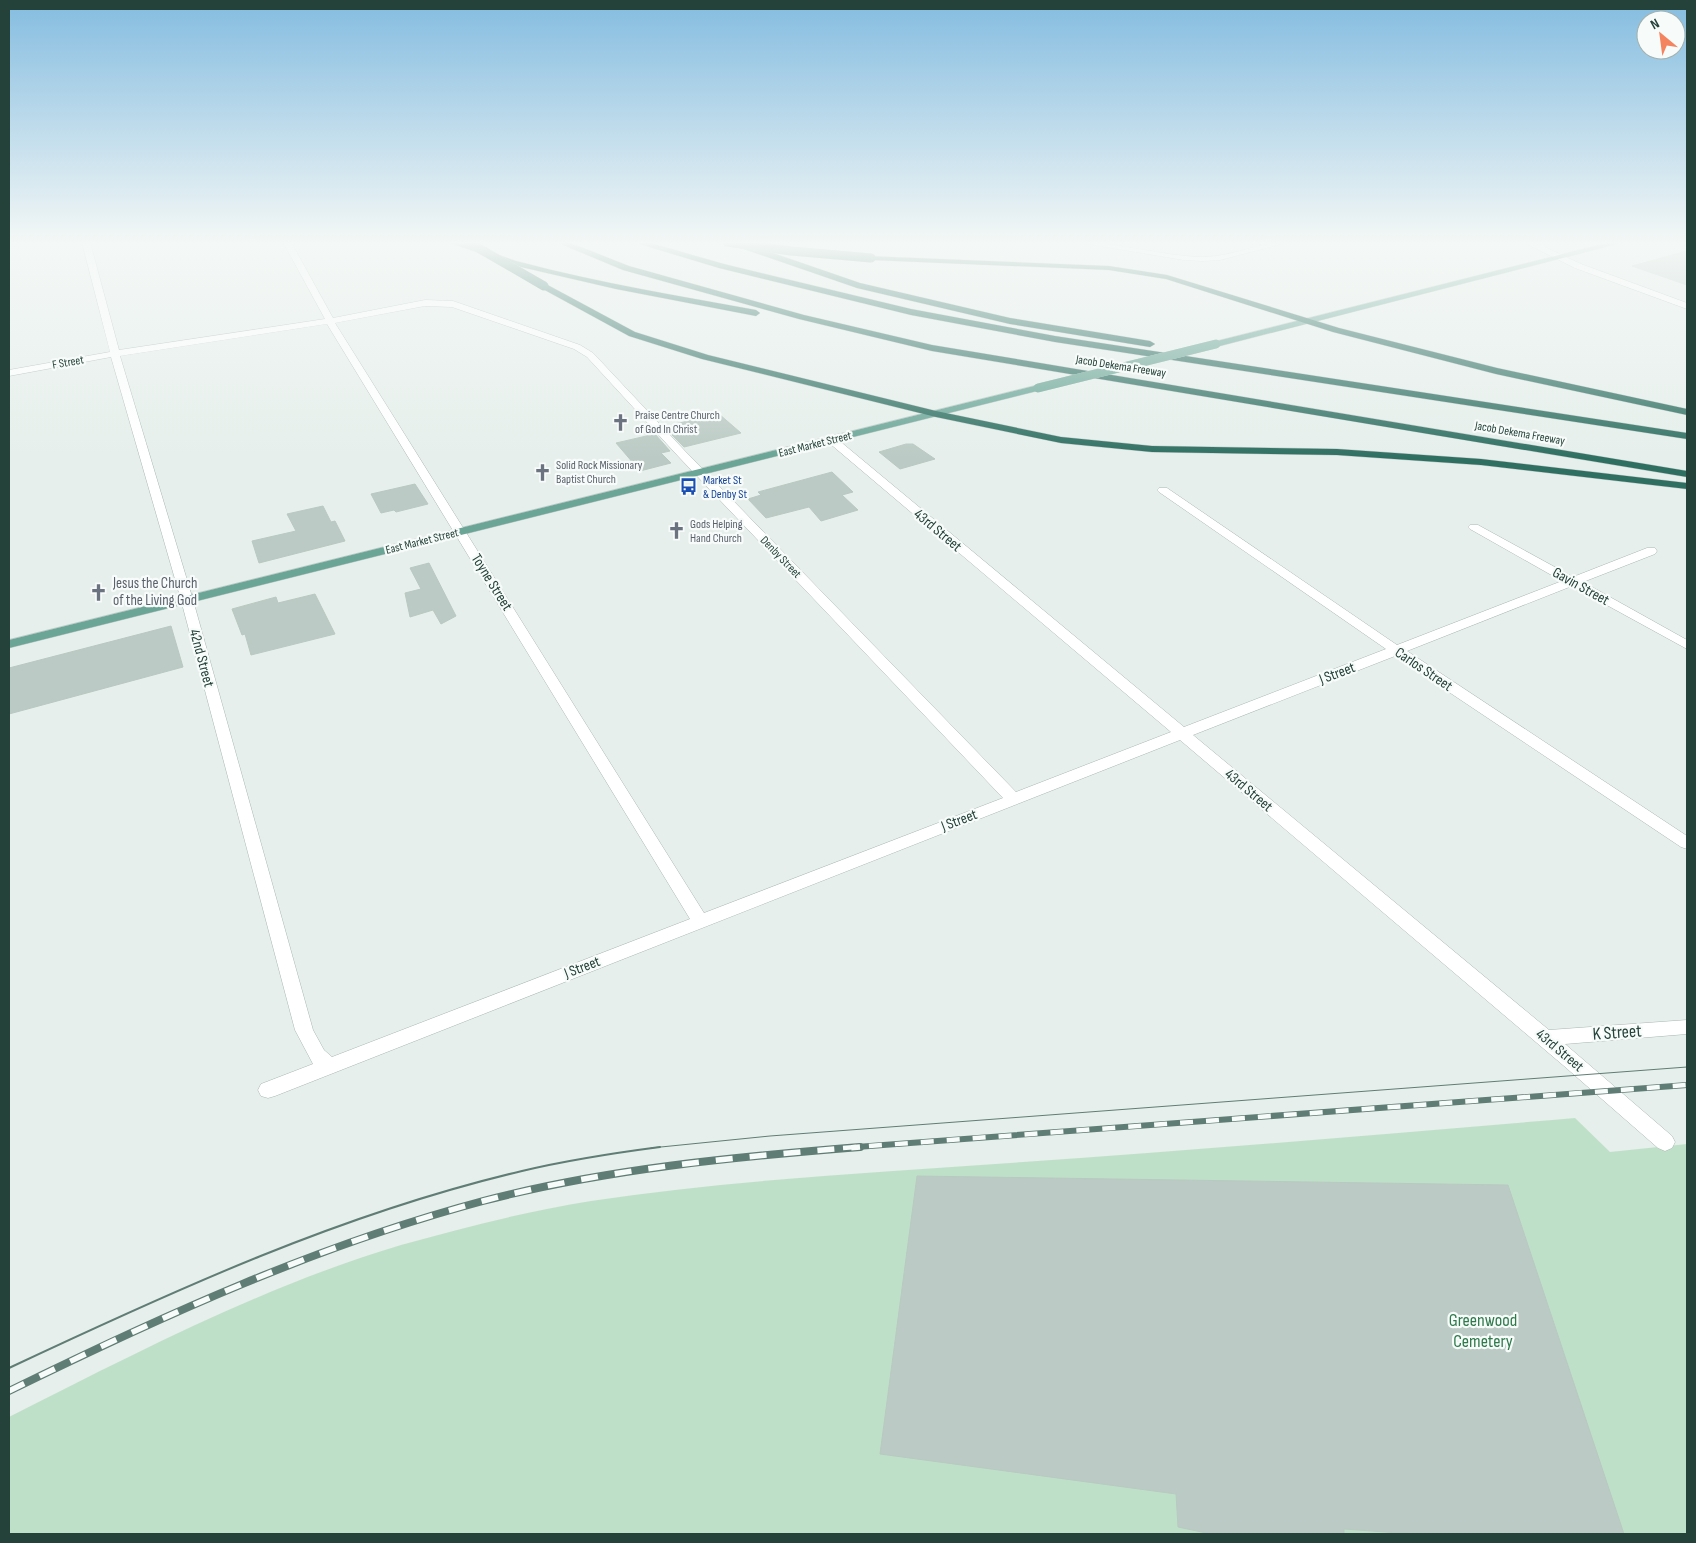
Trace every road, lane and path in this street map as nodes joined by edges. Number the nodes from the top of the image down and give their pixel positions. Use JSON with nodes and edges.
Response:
{"nodes":[{"id":1,"x":105,"y":314,"type":"edge"},
{"id":2,"x":326,"y":314,"type":"edge"},
{"id":3,"x":367,"y":314,"type":"edge"},
{"id":4,"x":481,"y":314,"type":"edge"},
{"id":5,"x":595,"y":314,"type":"edge"},
{"id":6,"x":759,"y":314,"type":"edge"},
{"id":7,"x":791,"y":314,"type":"edge"},
{"id":8,"x":921,"y":314,"type":"edge"},
{"id":9,"x":980,"y":314,"type":"edge"},
{"id":10,"x":1284,"y":314,"type":"edge"},
{"id":11,"x":1333,"y":314,"type":"edge"},
{"id":12,"x":330,"y":321,"type":"junction"},
{"id":13,"x":1305,"y":321,"type":"junction"},
{"id":14,"x":932,"y":348,"type":"junction"},
{"id":15,"x":115,"y":354,"type":"junction"},
{"id":16,"x":9,"y":373,"type":"edge"},
{"id":17,"x":1687,"y":412,"type":"edge"},
{"id":18,"x":936,"y":414,"type":"junction"},
{"id":19,"x":1558,"y":417,"type":"junction"},
{"id":20,"x":1687,"y":436,"type":"edge"},
{"id":21,"x":832,"y":440,"type":"junction"},
{"id":22,"x":700,"y":473,"type":"junction"},
{"id":23,"x":1687,"y":474,"type":"edge"},
{"id":24,"x":1687,"y":486,"type":"edge"},
{"id":25,"x":1163,"y":490,"type":"dead end"},
{"id":26,"x":1474,"y":527,"type":"dead end"},
{"id":27,"x":461,"y":531,"type":"junction"},
{"id":28,"x":1651,"y":551,"type":"dead end"},
{"id":29,"x":1572,"y":581,"type":"junction"},
{"id":30,"x":187,"y":600,"type":"junction"},
{"id":31,"x":9,"y":644,"type":"edge"},
{"id":32,"x":1687,"y":645,"type":"edge"},
{"id":33,"x":1396,"y":650,"type":"junction"},
{"id":34,"x":1181,"y":734,"type":"junction"},
{"id":35,"x":1013,"y":799,"type":"junction"},
{"id":36,"x":1687,"y":843,"type":"edge"},
{"id":37,"x":700,"y":921,"type":"junction"},
{"id":38,"x":1687,"y":1027,"type":"edge"},
{"id":39,"x":1546,"y":1038,"type":"junction"},
{"id":40,"x":329,"y":1066,"type":"junction"},
{"id":41,"x":268,"y":1090,"type":"dead end"},
{"id":42,"x":1665,"y":1142,"type":"dead end"}],
"edges":[{"from":1,"to":15,"type":"street","name":"42nd Street"},
{"from":2,"to":12,"type":"street","name":"Toyne Street"},
{"from":3,"to":12,"type":"street","name":"F Street"},
{"from":4,"to":22,"type":"street","name":"Denby Street"},
{"from":5,"to":18,"type":"highway","bridge":true},
{"from":6,"to":14,"type":"highway"},
{"from":7,"to":14,"type":"highway","name":"Jacob Dekema Freeway"},
{"from":8,"to":19,"type":"highway","name":"Jacob Dekema Freeway"},
{"from":9,"to":19,"type":"highway"},
{"from":10,"to":13,"type":"highway","bridge":true},
{"from":11,"to":13,"type":"main road","name":"East Market Street"},
{"from":12,"to":15,"type":"street","name":"F Street"},
{"from":12,"to":27,"type":"street","name":"Toyne Street"},
{"from":13,"to":17,"type":"highway"},
{"from":13,"to":18,"type":"main road","name":"East Market Street","bridge":true},
{"from":14,"to":23,"type":"highway","name":"Jacob Dekema Freeway"},
{"from":15,"to":16,"type":"street","name":"F Street"},
{"from":15,"to":30,"type":"street","name":"42nd Street"},
{"from":18,"to":21,"type":"main road","name":"East Market Street"},
{"from":18,"to":24,"type":"highway"},
{"from":19,"to":20,"type":"highway","name":"Jacob Dekema Freeway"},
{"from":21,"to":22,"type":"main road","name":"East Market Street"},
{"from":21,"to":34,"type":"street","name":"43rd Street"},
{"from":22,"to":27,"type":"main road","name":"East Market Street"},
{"from":22,"to":35,"type":"street","name":"Denby Street"},
{"from":25,"to":33,"type":"street","name":"Carlos Street"},
{"from":26,"to":29,"type":"street","name":"Gavin Street"},
{"from":27,"to":30,"type":"main road","name":"East Market Street"},
{"from":27,"to":37,"type":"street","name":"Toyne Street"},
{"from":28,"to":29,"type":"street","name":"J Street"},
{"from":29,"to":32,"type":"street","name":"Gavin Street"},
{"from":29,"to":33,"type":"street","name":"J Street"},
{"from":30,"to":31,"type":"main road","name":"East Market Street"},
{"from":30,"to":40,"type":"street","name":"42nd Street"},
{"from":33,"to":34,"type":"street","name":"J Street"},
{"from":33,"to":36,"type":"street","name":"Carlos Street"},
{"from":34,"to":35,"type":"street","name":"J Street"},
{"from":34,"to":39,"type":"street","name":"43rd Street"},
{"from":35,"to":37,"type":"street","name":"J Street"},
{"from":37,"to":40,"type":"street","name":"J Street"},
{"from":38,"to":39,"type":"street","name":"K Street"},
{"from":39,"to":42,"type":"street","name":"43rd Street"},
{"from":40,"to":41,"type":"street","name":"J Street"}]}
